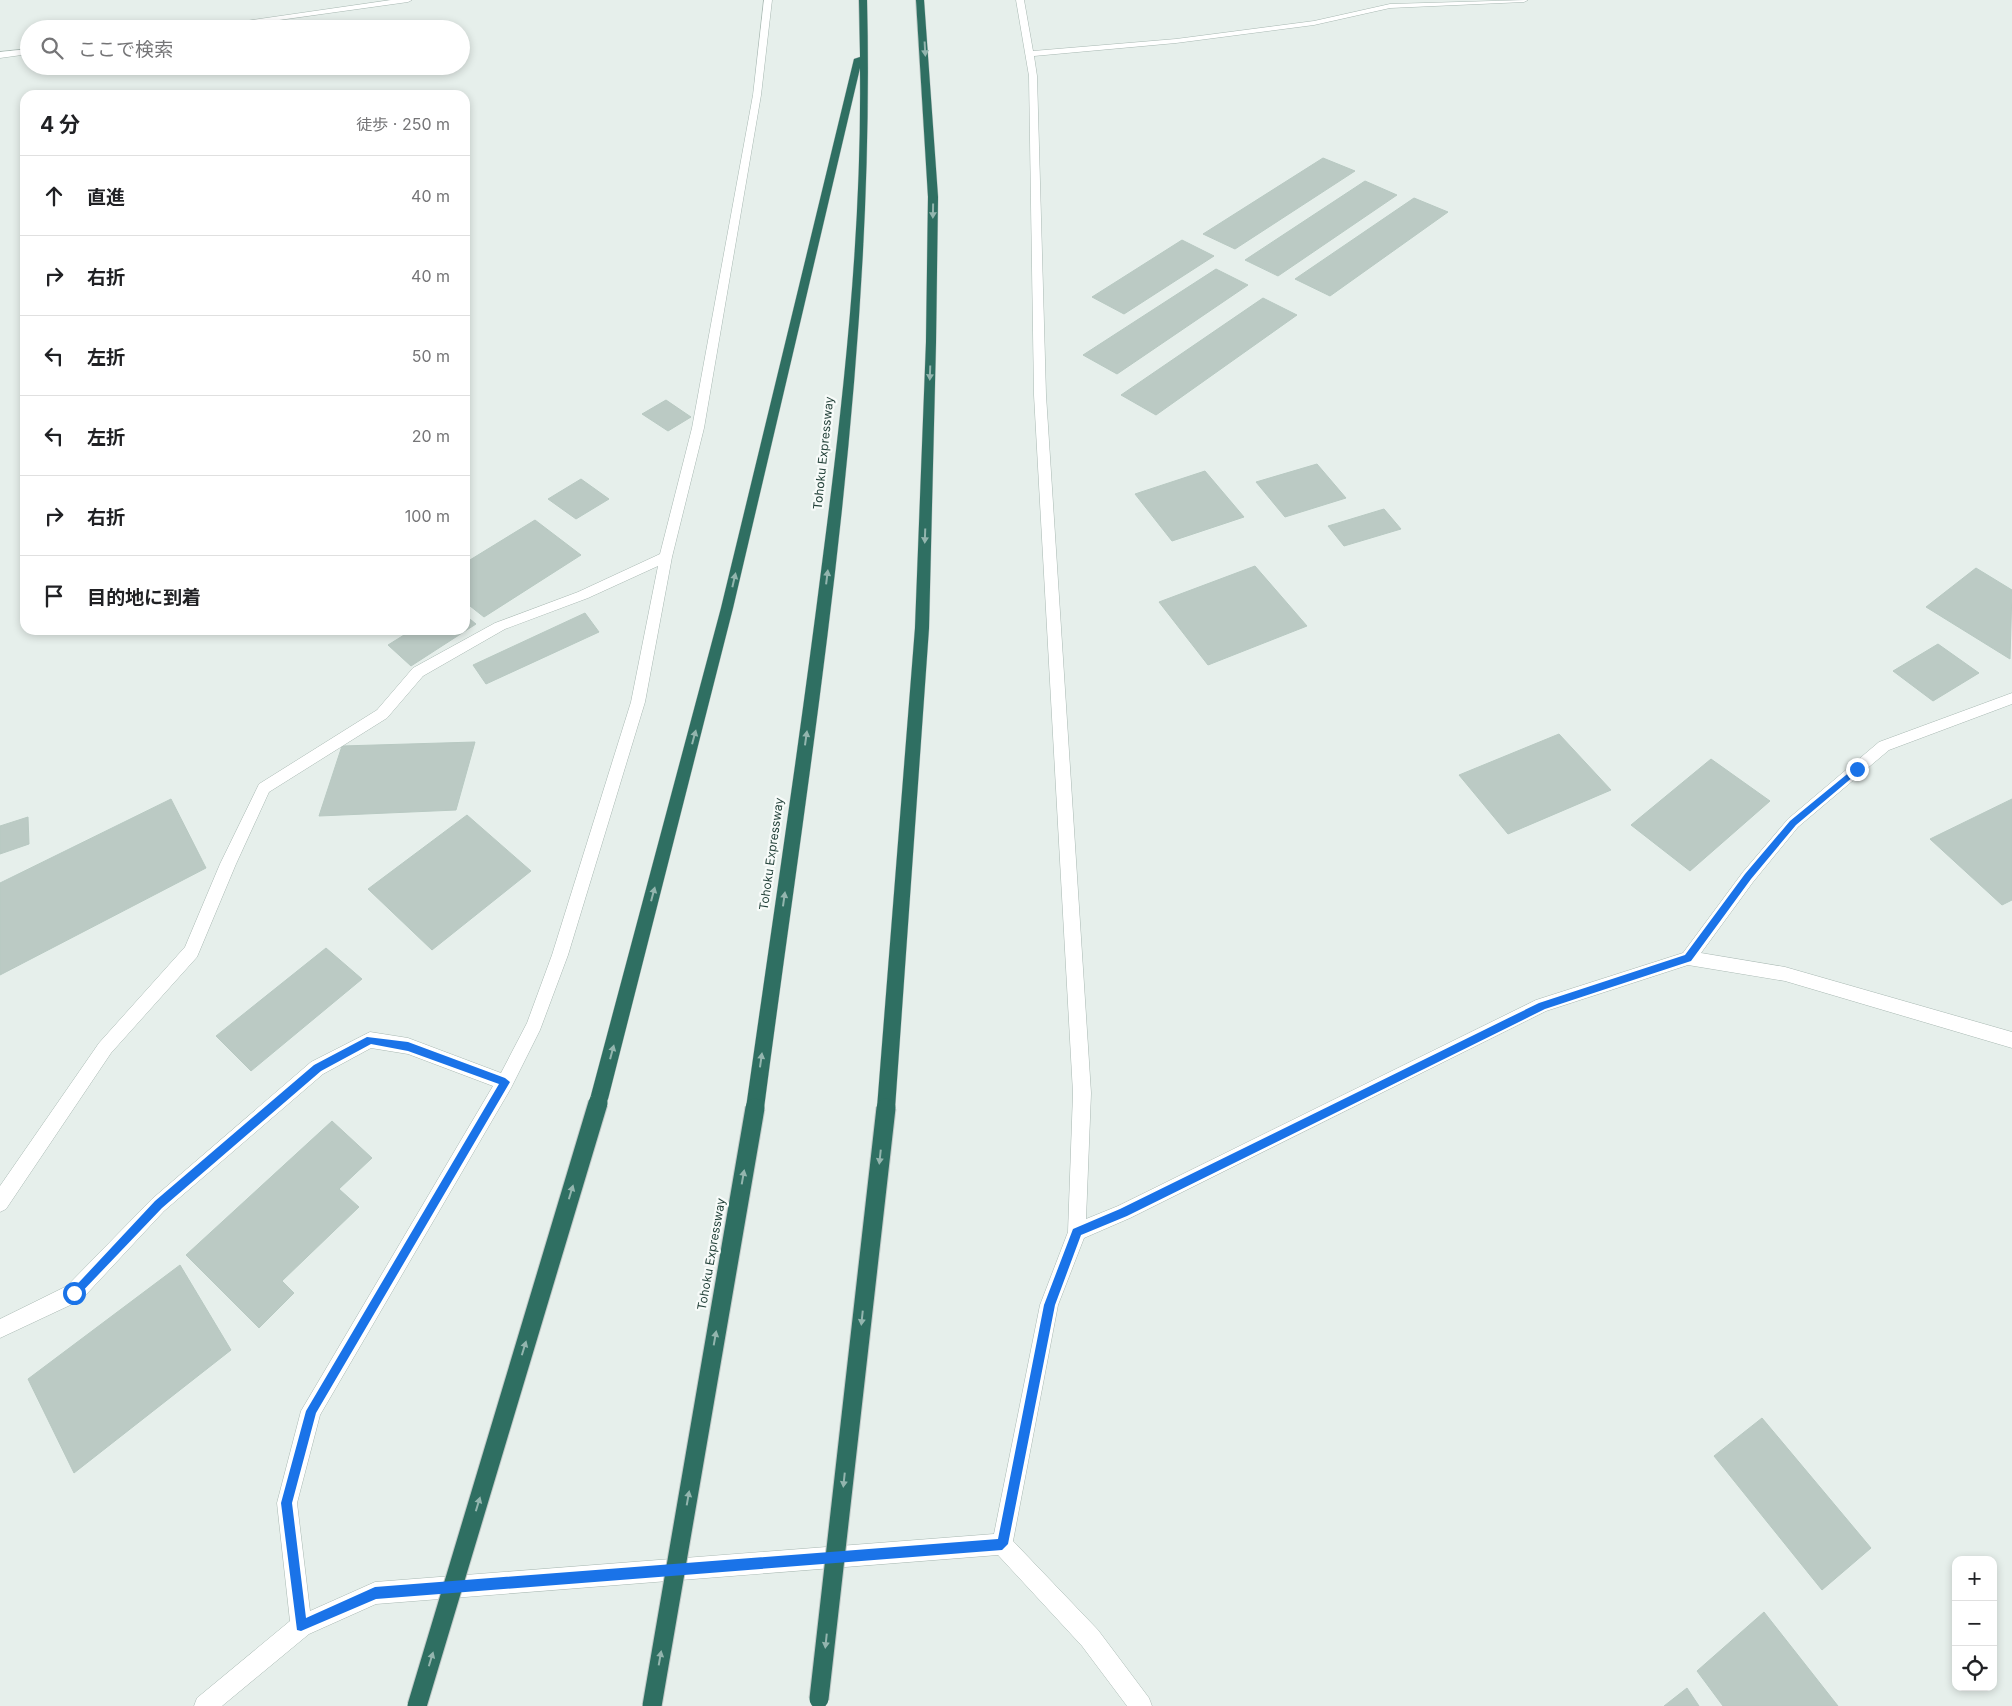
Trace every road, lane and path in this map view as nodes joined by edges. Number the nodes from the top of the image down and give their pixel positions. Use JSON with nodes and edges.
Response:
{"nodes":[{"id":1,"x":408,"y":0,"type":"edge"},
{"id":2,"x":768,"y":0,"type":"edge"},
{"id":3,"x":863,"y":0,"type":"edge"},
{"id":4,"x":920,"y":0,"type":"edge"},
{"id":5,"x":1020,"y":0,"type":"edge"},
{"id":6,"x":1524,"y":0,"type":"edge"},
{"id":7,"x":261,"y":20,"type":"edge"},
{"id":8,"x":864,"y":30,"type":"junction"},
{"id":9,"x":20,"y":52,"type":"edge"},
{"id":10,"x":1029,"y":54,"type":"junction"},
{"id":11,"x":0,"y":55,"type":"edge"},
{"id":12,"x":666,"y":557,"type":"junction"},
{"id":13,"x":2012,"y":698,"type":"edge"},
{"id":14,"x":1688,"y":958,"type":"junction"},
{"id":15,"x":2012,"y":1040,"type":"edge"},
{"id":16,"x":505,"y":1082,"type":"junction"},
{"id":17,"x":0,"y":1203,"type":"edge"},
{"id":18,"x":1077,"y":1232,"type":"junction"},
{"id":19,"x":0,"y":1329,"type":"edge"},
{"id":20,"x":1002,"y":1544,"type":"junction"},
{"id":21,"x":301,"y":1626,"type":"junction"},
{"id":22,"x":819,"y":1702,"type":"edge"},
{"id":23,"x":205,"y":1706,"type":"edge"},
{"id":24,"x":417,"y":1706,"type":"edge"},
{"id":25,"x":652,"y":1706,"type":"edge"},
{"id":26,"x":1141,"y":1706,"type":"edge"}],
"edges":[{"from":1,"to":7,"type":"street"},
{"from":2,"to":12,"type":"street"},
{"from":3,"to":8,"type":"highway","name":"Tohoku Expressway"},
{"from":4,"to":22,"type":"highway","one_way":true,"bridge":true},
{"from":5,"to":10,"type":"street"},
{"from":6,"to":10,"type":"street"},
{"from":24,"to":8,"type":"highway","one_way":true,"bridge":true},
{"from":25,"to":8,"type":"highway","name":"Tohoku Expressway","one_way":true,"bridge":true},
{"from":9,"to":11,"type":"street"},
{"from":10,"to":18,"type":"street"},
{"from":12,"to":16,"type":"street"},
{"from":12,"to":17,"type":"street"},
{"from":13,"to":14,"type":"street"},
{"from":14,"to":15,"type":"street"},
{"from":14,"to":18,"type":"street"},
{"from":16,"to":19,"type":"street"},
{"from":16,"to":21,"type":"street"},
{"from":18,"to":20,"type":"street"},
{"from":20,"to":21,"type":"street"},
{"from":20,"to":26,"type":"street"},
{"from":21,"to":23,"type":"street"}]}
